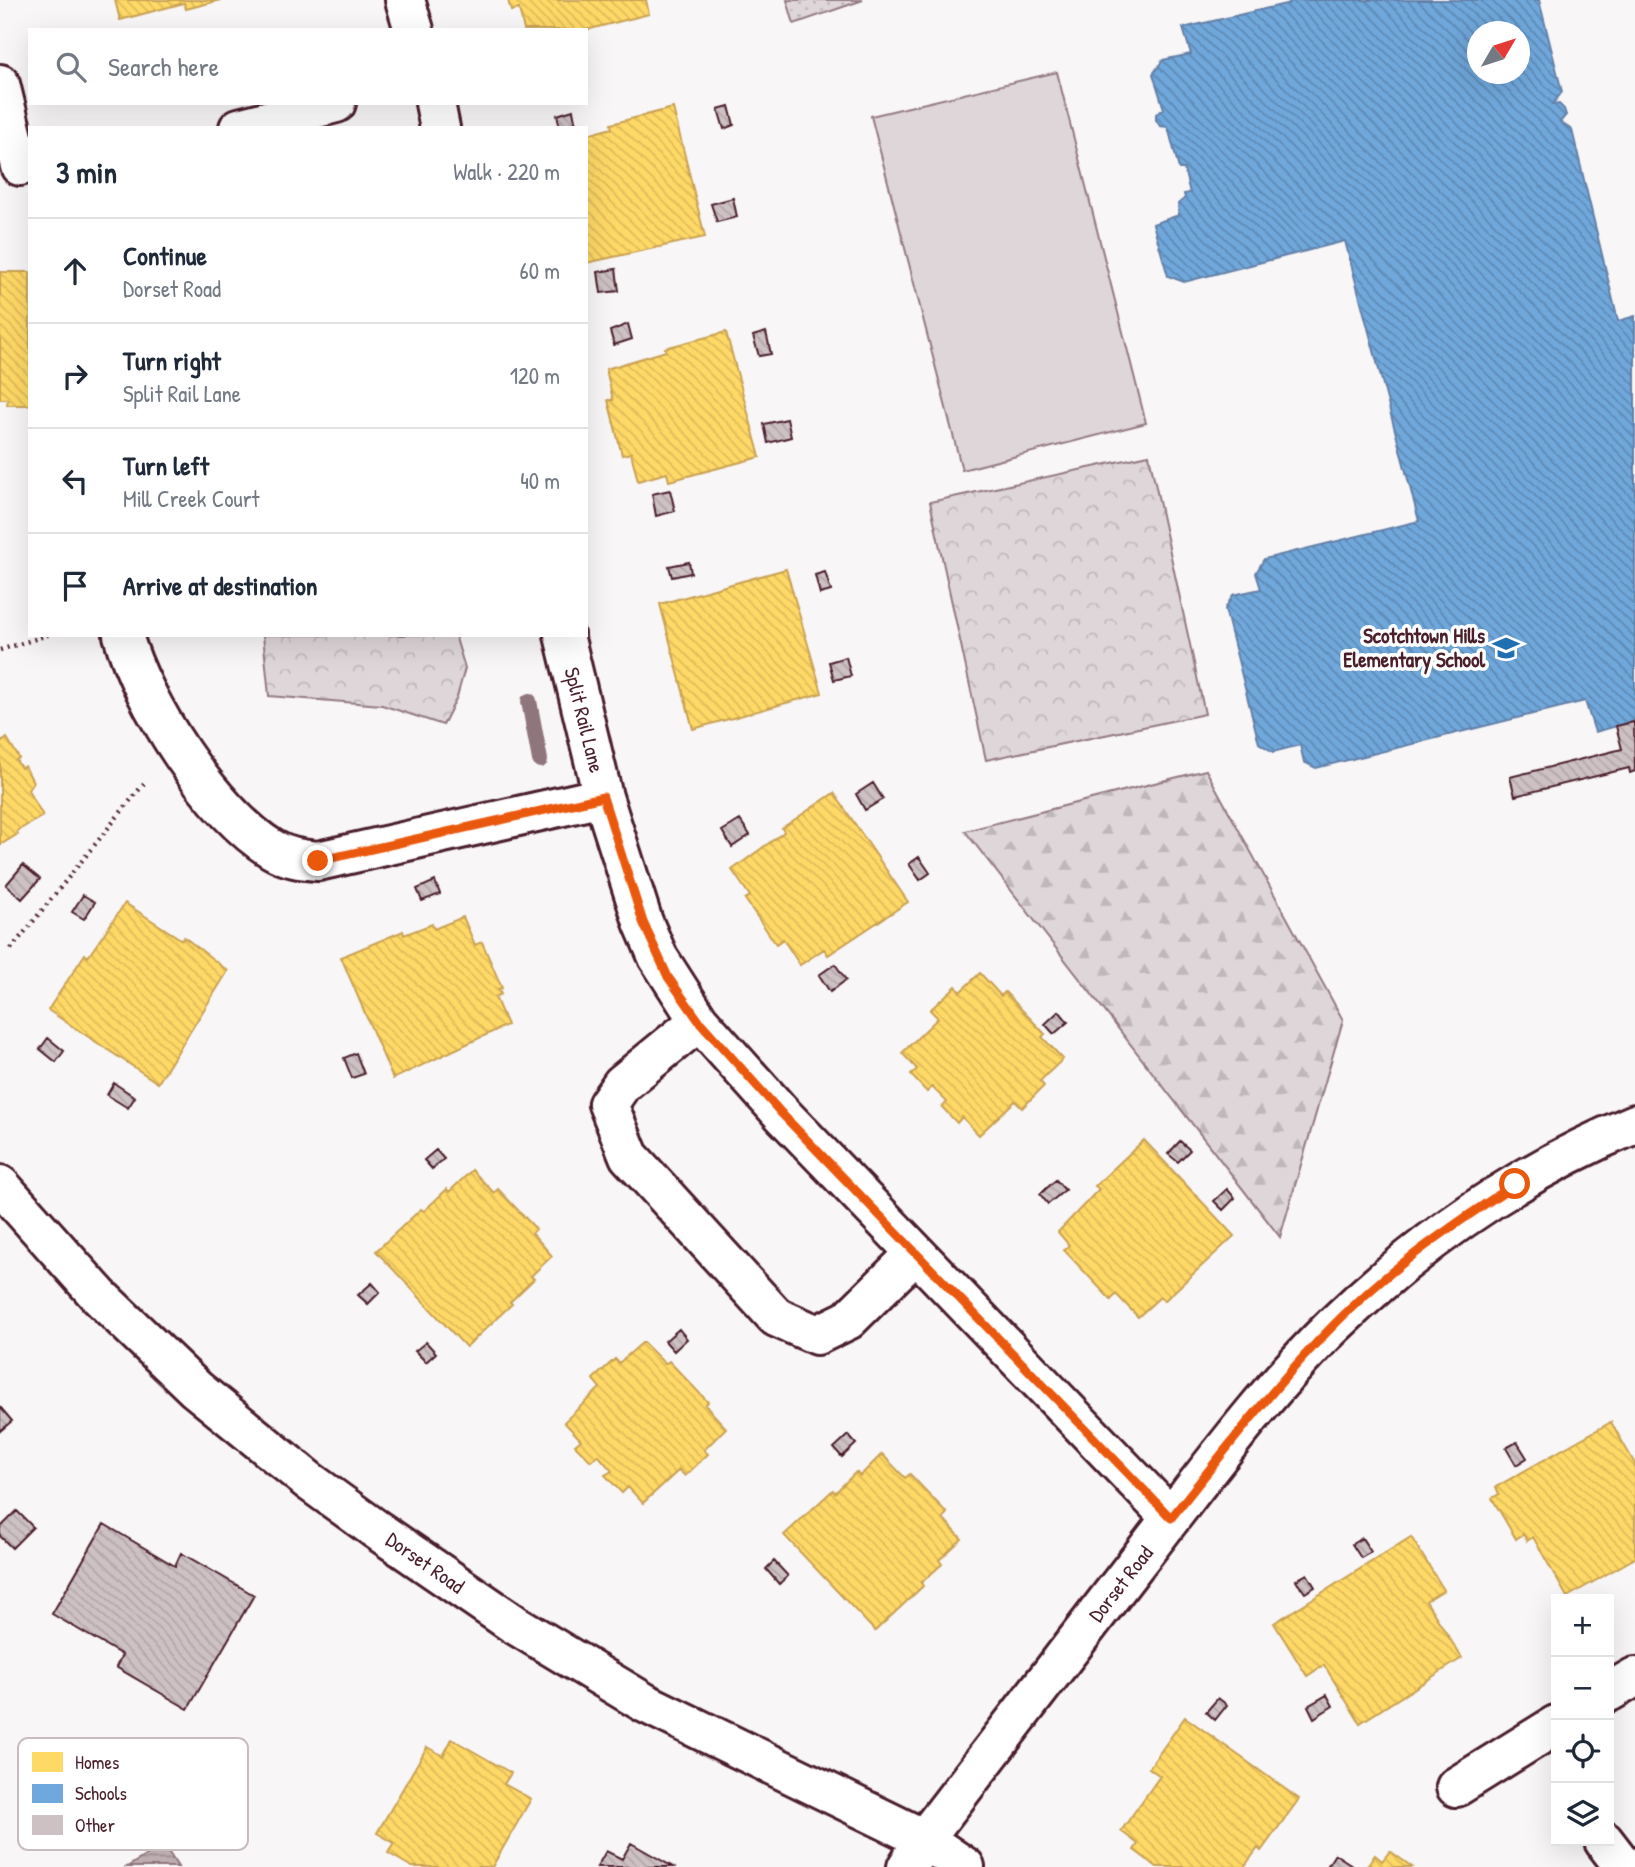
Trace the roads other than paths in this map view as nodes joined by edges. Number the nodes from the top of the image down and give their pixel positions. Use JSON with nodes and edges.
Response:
{"nodes":[{"id":1,"x":405,"y":0,"type":"edge"},
{"id":2,"x":413,"y":28,"type":"edge"},
{"id":3,"x":0,"y":84,"type":"edge"},
{"id":4,"x":327,"y":105,"type":"edge"},
{"id":5,"x":435,"y":105,"type":"edge"},
{"id":6,"x":247,"y":126,"type":"edge"},
{"id":7,"x":440,"y":126,"type":"edge"},
{"id":8,"x":17,"y":165,"type":"edge"},
{"id":9,"x":124,"y":637,"type":"edge"},
{"id":10,"x":564,"y":637,"type":"edge"},
{"id":11,"x":603,"y":797,"type":"junction"},
{"id":12,"x":699,"y":1021,"type":"junction"},
{"id":13,"x":1635,"y":1124,"type":"edge"},
{"id":14,"x":0,"y":1185,"type":"edge"},
{"id":15,"x":915,"y":1254,"type":"junction"},
{"id":16,"x":1171,"y":1518,"type":"junction"},
{"id":17,"x":1635,"y":1677,"type":"edge"},
{"id":18,"x":1614,"y":1689,"type":"edge"},
{"id":19,"x":1551,"y":1734,"type":"edge"},
{"id":20,"x":1456,"y":1787,"type":"dead end"},
{"id":21,"x":1608,"y":1846,"type":"edge"},
{"id":22,"x":916,"y":1853,"type":"edge"},
{"id":23,"x":965,"y":1867,"type":"edge"},
{"id":24,"x":1624,"y":1867,"type":"edge"}],
"edges":[{"from":1,"to":2,"type":"street"},
{"from":3,"to":8,"type":"street"},
{"from":4,"to":6,"type":"street"},
{"from":5,"to":7,"type":"street"},
{"from":9,"to":11,"type":"street"},
{"from":10,"to":11,"type":"street","name":"Split Rail Lane"},
{"from":11,"to":12,"type":"street","name":"Split Rail Lane"},
{"from":12,"to":15,"type":"street","name":"Split Rail Lane"},
{"from":12,"to":15,"type":"street"},
{"from":13,"to":16,"type":"street","name":"Dorset Road"},
{"from":14,"to":22,"type":"street","name":"Dorset Road"},
{"from":15,"to":16,"type":"street","name":"Split Rail Lane"},
{"from":16,"to":22,"type":"street","name":"Dorset Road"},
{"from":17,"to":18,"type":"street"},
{"from":19,"to":20,"type":"street"},
{"from":21,"to":24,"type":"street"},
{"from":22,"to":23,"type":"street"}]}
